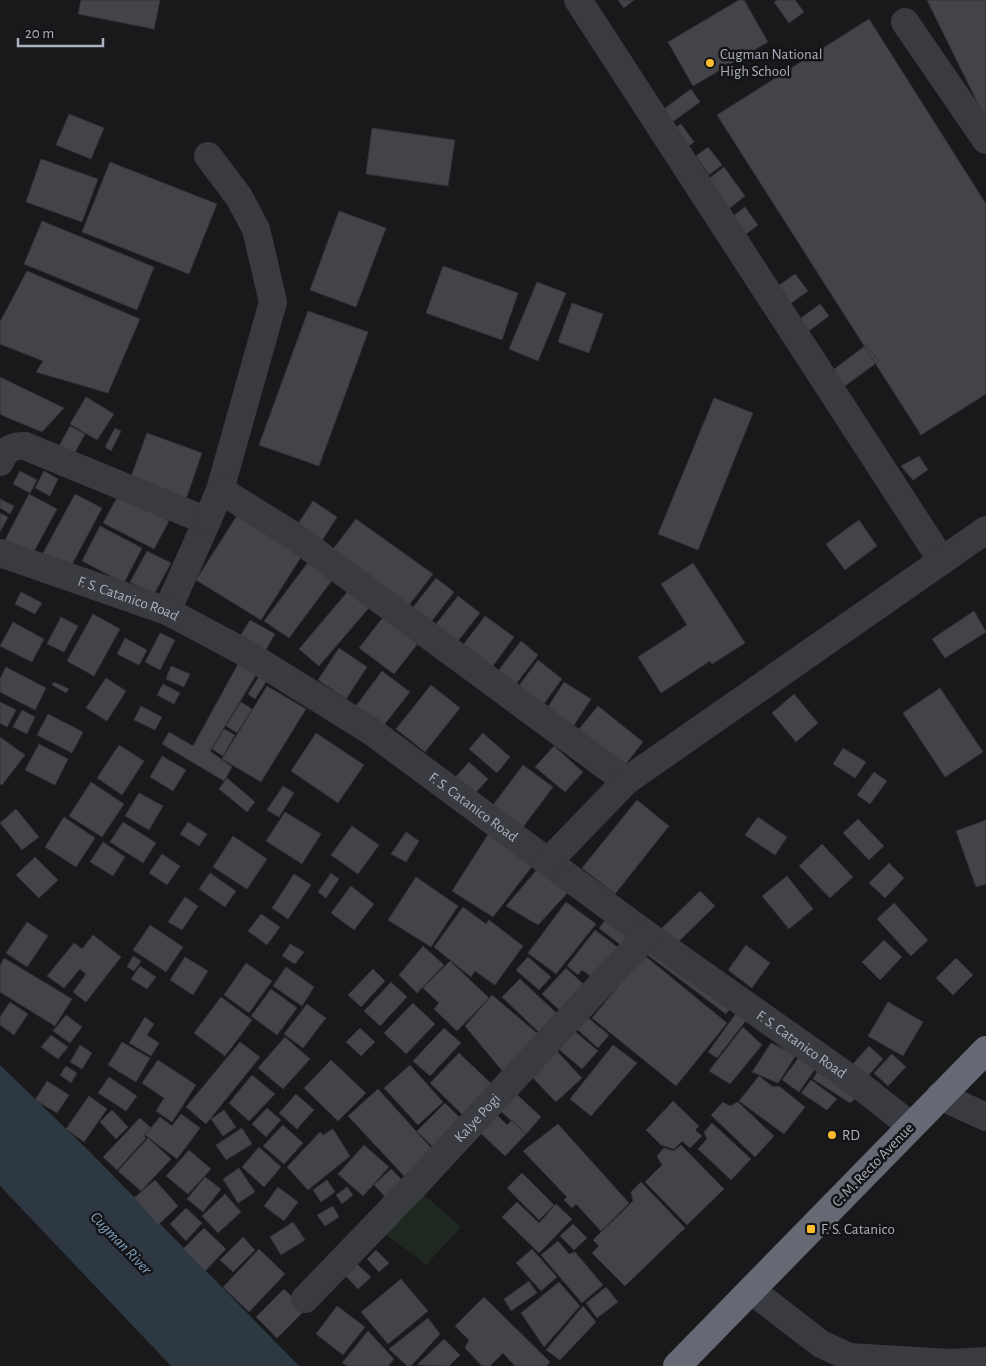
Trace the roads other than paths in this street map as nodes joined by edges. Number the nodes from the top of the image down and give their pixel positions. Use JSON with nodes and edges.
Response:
{"nodes":[{"id":1,"x":578,"y":0,"type":"edge"},
{"id":2,"x":905,"y":22,"type":"dead end"},
{"id":3,"x":986,"y":140,"type":"edge"},
{"id":4,"x":208,"y":156,"type":"dead end"},
{"id":5,"x":0,"y":462,"type":"edge"},
{"id":6,"x":220,"y":490,"type":"junction"},
{"id":7,"x":207,"y":520,"type":"junction"},
{"id":8,"x":986,"y":530,"type":"edge"},
{"id":9,"x":0,"y":554,"type":"edge"},
{"id":10,"x":942,"y":561,"type":"junction"},
{"id":11,"x":167,"y":611,"type":"junction"},
{"id":12,"x":626,"y":781,"type":"junction"},
{"id":13,"x":548,"y":862,"type":"junction"},
{"id":14,"x":647,"y":935,"type":"junction"},
{"id":15,"x":986,"y":1050,"type":"edge"},
{"id":16,"x":940,"y":1096,"type":"junction"},
{"id":17,"x":986,"y":1116,"type":"edge"},
{"id":18,"x":911,"y":1126,"type":"junction"},
{"id":19,"x":750,"y":1290,"type":"junction"},
{"id":20,"x":305,"y":1299,"type":"dead end"},
{"id":21,"x":986,"y":1361,"type":"edge"},
{"id":22,"x":677,"y":1366,"type":"edge"}],
"edges":[{"from":1,"to":10,"type":"street"},
{"from":2,"to":3,"type":"street"},
{"from":4,"to":6,"type":"street"},
{"from":5,"to":7,"type":"street"},
{"from":6,"to":7,"type":"street"},
{"from":6,"to":12,"type":"street"},
{"from":7,"to":11,"type":"street"},
{"from":8,"to":10,"type":"street"},
{"from":9,"to":11,"type":"street","name":"F. S. Catanico Road"},
{"from":10,"to":12,"type":"street"},
{"from":11,"to":13,"type":"street","name":"F. S. Catanico Road"},
{"from":12,"to":13,"type":"street"},
{"from":13,"to":14,"type":"street","name":"F. S. Catanico Road"},
{"from":14,"to":18,"type":"street","name":"F. S. Catanico Road"},
{"from":14,"to":20,"type":"street","name":"Kalye Pogi"},
{"from":15,"to":16,"type":"highway","name":"C. M. Recto Avenue"},
{"from":16,"to":17,"type":"street"},
{"from":16,"to":18,"type":"highway","name":"C. M. Recto Avenue"},
{"from":18,"to":19,"type":"highway","name":"C. M. Recto Avenue"},
{"from":19,"to":21,"type":"street"},
{"from":19,"to":22,"type":"highway","name":"C. M. Recto Avenue"}]}
